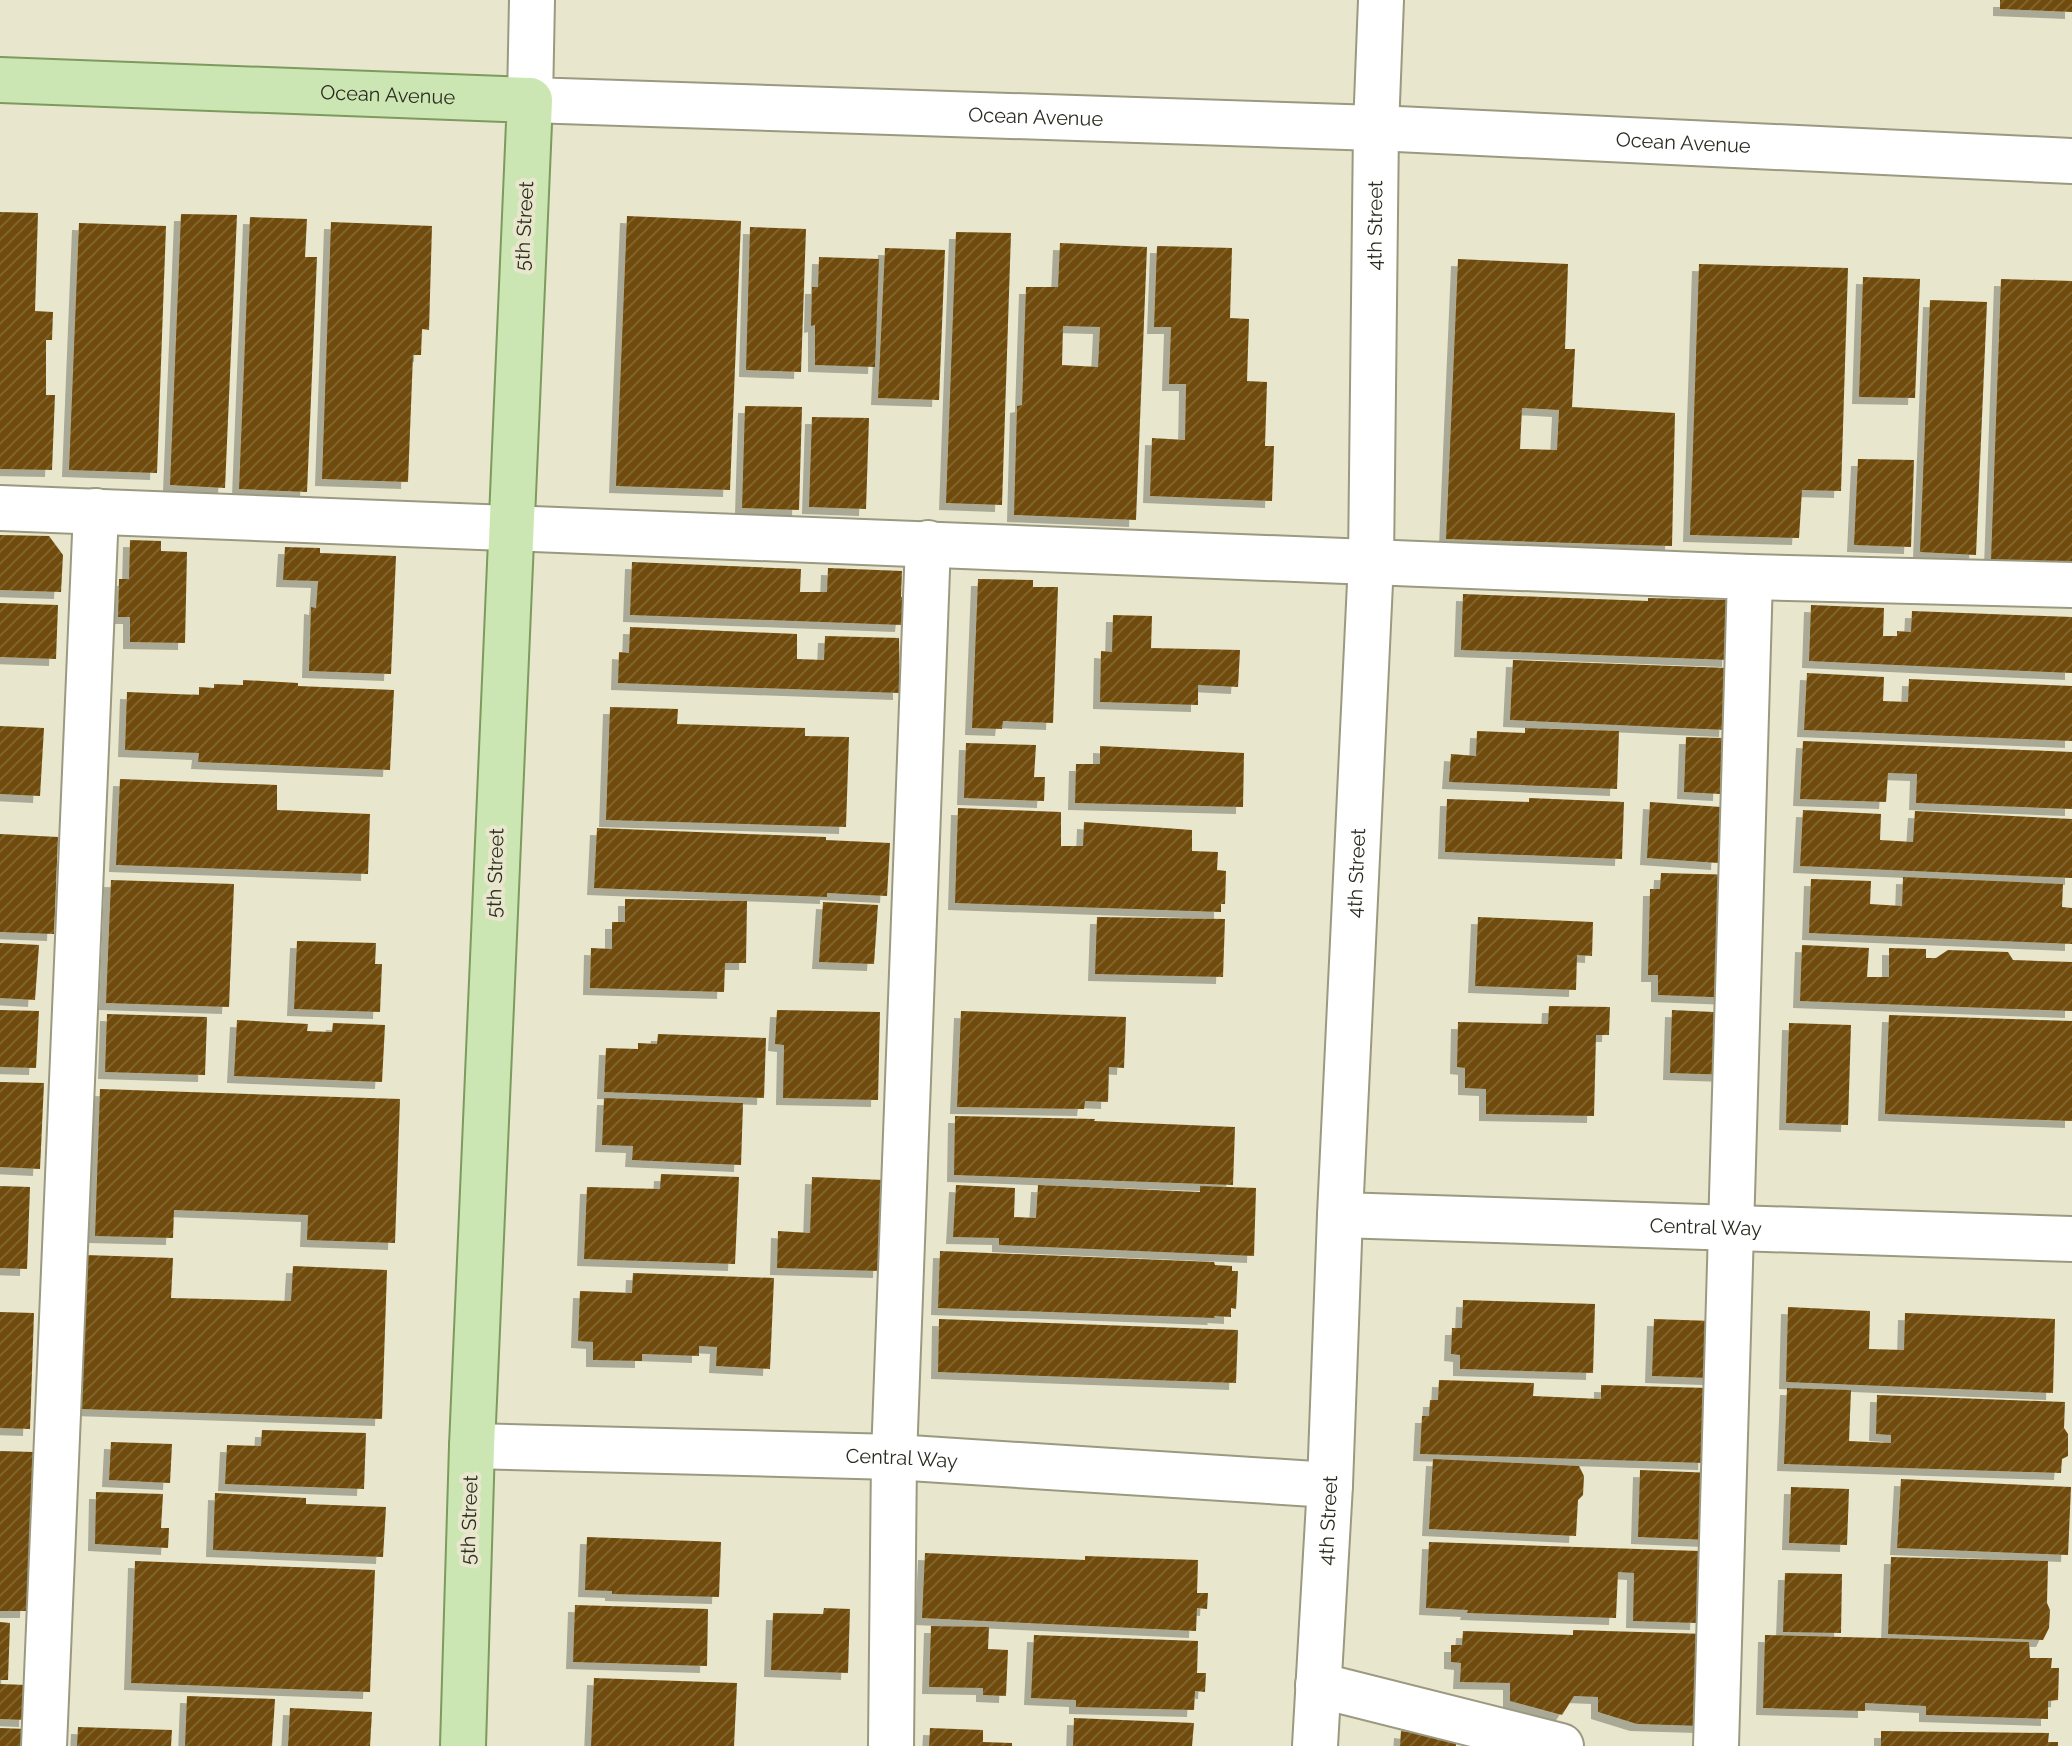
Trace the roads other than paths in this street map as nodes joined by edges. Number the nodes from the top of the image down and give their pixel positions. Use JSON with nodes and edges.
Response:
{"nodes":[{"id":1,"x":532,"y":0,"type":"edge"},
{"id":2,"x":1381,"y":0,"type":"edge"},
{"id":3,"x":0,"y":80,"type":"edge"},
{"id":4,"x":530,"y":100,"type":"junction"},
{"id":5,"x":1376,"y":128,"type":"junction"},
{"id":6,"x":2072,"y":161,"type":"edge"},
{"id":7,"x":0,"y":508,"type":"edge"},
{"id":8,"x":96,"y":511,"type":"junction"},
{"id":9,"x":510,"y":530,"type":"junction"},
{"id":10,"x":928,"y":543,"type":"junction"},
{"id":11,"x":1371,"y":562,"type":"junction"},
{"id":12,"x":1750,"y":577,"type":"junction"},
{"id":13,"x":2072,"y":585,"type":"edge"},
{"id":14,"x":1340,"y":1215,"type":"junction"},
{"id":15,"x":1732,"y":1229,"type":"junction"},
{"id":16,"x":2072,"y":1239,"type":"edge"},
{"id":17,"x":472,"y":1446,"type":"junction"},
{"id":18,"x":894,"y":1457,"type":"junction"},
{"id":19,"x":1330,"y":1485,"type":"junction"},
{"id":20,"x":1318,"y":1685,"type":"junction"},
{"id":21,"x":44,"y":1746,"type":"edge"},
{"id":22,"x":463,"y":1746,"type":"edge"},
{"id":23,"x":891,"y":1746,"type":"edge"},
{"id":24,"x":1315,"y":1746,"type":"edge"},
{"id":25,"x":1561,"y":1746,"type":"edge"},
{"id":26,"x":1716,"y":1746,"type":"edge"}],
"edges":[{"from":1,"to":4,"type":"street","name":"5th Street"},
{"from":2,"to":5,"type":"street","name":"4th Street"},
{"from":3,"to":4,"type":"main road","name":"Ocean Avenue"},
{"from":4,"to":5,"type":"street","name":"Ocean Avenue"},
{"from":4,"to":9,"type":"main road","name":"5th Street"},
{"from":5,"to":6,"type":"street","name":"Ocean Avenue"},
{"from":5,"to":11,"type":"street","name":"4th Street"},
{"from":7,"to":8,"type":"street"},
{"from":8,"to":9,"type":"street"},
{"from":8,"to":21,"type":"street"},
{"from":9,"to":10,"type":"street"},
{"from":9,"to":17,"type":"main road","name":"5th Street"},
{"from":10,"to":11,"type":"street"},
{"from":10,"to":18,"type":"street"},
{"from":11,"to":12,"type":"street"},
{"from":11,"to":14,"type":"street","name":"4th Street"},
{"from":12,"to":13,"type":"street"},
{"from":12,"to":15,"type":"street"},
{"from":14,"to":15,"type":"street","name":"Central Way"},
{"from":14,"to":19,"type":"street","name":"4th Street"},
{"from":15,"to":16,"type":"street","name":"Central Way"},
{"from":15,"to":26,"type":"street"},
{"from":17,"to":18,"type":"street","name":"Central Way"},
{"from":17,"to":22,"type":"main road","name":"5th Street"},
{"from":18,"to":19,"type":"street","name":"Central Way"},
{"from":18,"to":23,"type":"street"},
{"from":19,"to":20,"type":"street","name":"4th Street"},
{"from":20,"to":24,"type":"street","name":"4th Street"},
{"from":20,"to":25,"type":"street"}]}
